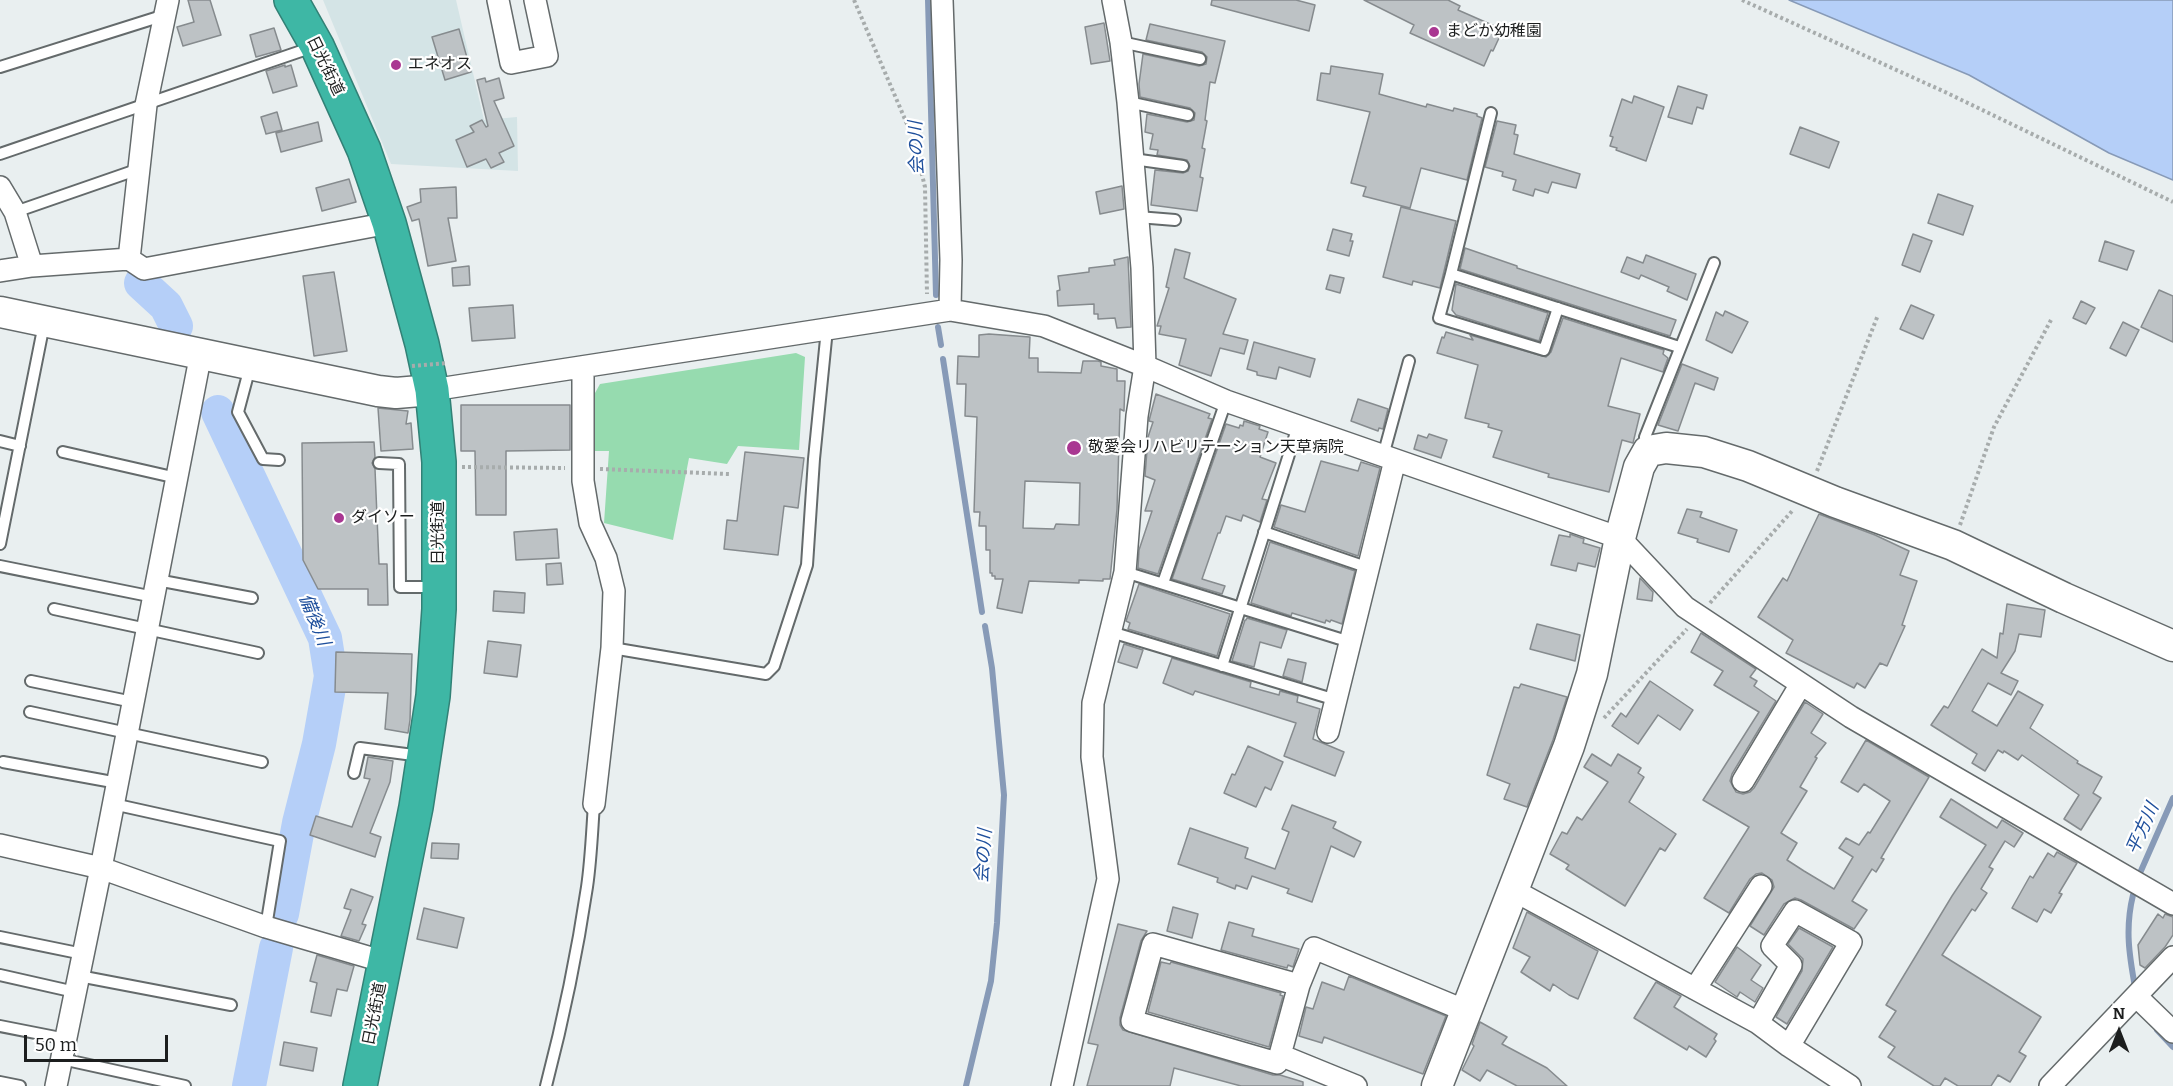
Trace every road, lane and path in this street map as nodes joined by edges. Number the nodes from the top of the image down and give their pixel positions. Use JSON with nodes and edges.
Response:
{"nodes":[{"id":1,"x":291,"y":0,"type":"edge"},
{"id":2,"x":498,"y":0,"type":"edge"},
{"id":3,"x":535,"y":0,"type":"edge"},
{"id":4,"x":854,"y":0,"type":"edge"},
{"id":5,"x":942,"y":0,"type":"edge"},
{"id":6,"x":1113,"y":0,"type":"edge"},
{"id":7,"x":1742,"y":0,"type":"edge"},
{"id":8,"x":167,"y":7,"type":"edge"},
{"id":9,"x":1121,"y":42,"type":"junction"},
{"id":10,"x":316,"y":46,"type":"junction"},
{"id":11,"x":1200,"y":59,"type":"dead end"},
{"id":12,"x":0,"y":67,"type":"edge"},
{"id":13,"x":1128,"y":102,"type":"junction"},
{"id":14,"x":146,"y":105,"type":"junction"},
{"id":15,"x":1491,"y":113,"type":"dead end"},
{"id":16,"x":1188,"y":115,"type":"dead end"},
{"id":17,"x":0,"y":154,"type":"edge"},
{"id":18,"x":1133,"y":159,"type":"junction"},
{"id":19,"x":1183,"y":166,"type":"dead end"},
{"id":20,"x":139,"y":169,"type":"junction"},
{"id":21,"x":0,"y":188,"type":"edge"},
{"id":22,"x":2173,"y":202,"type":"edge"},
{"id":23,"x":15,"y":212,"type":"junction"},
{"id":24,"x":1138,"y":217,"type":"junction"},
{"id":25,"x":1175,"y":220,"type":"dead end"},
{"id":26,"x":389,"y":223,"type":"junction"},
{"id":27,"x":129,"y":259,"type":"junction"},
{"id":28,"x":1714,"y":263,"type":"dead end"},
{"id":29,"x":32,"y":266,"type":"junction"},
{"id":30,"x":0,"y":271,"type":"edge"},
{"id":31,"x":1451,"y":274,"type":"junction"},
{"id":32,"x":1558,"y":308,"type":"junction"},
{"id":33,"x":950,"y":310,"type":"junction"},
{"id":34,"x":0,"y":312,"type":"edge"},
{"id":35,"x":928,"y":313,"type":"junction"},
{"id":36,"x":1878,"y":315,"type":"dead end"},
{"id":37,"x":45,"y":320,"type":"junction"},
{"id":38,"x":2051,"y":320,"type":"dead end"},
{"id":39,"x":827,"y":329,"type":"junction"},
{"id":40,"x":1679,"y":347,"type":"junction"},
{"id":41,"x":201,"y":353,"type":"junction"},
{"id":42,"x":1410,"y":361,"type":"dead end"},
{"id":43,"x":251,"y":363,"type":"junction"},
{"id":44,"x":1145,"y":366,"type":"junction"},
{"id":45,"x":583,"y":367,"type":"junction"},
{"id":46,"x":430,"y":373,"type":"junction"},
{"id":47,"x":1226,"y":401,"type":"junction"},
{"id":48,"x":1298,"y":426,"type":"junction"},
{"id":49,"x":0,"y":441,"type":"edge"},
{"id":50,"x":20,"y":446,"type":"junction"},
{"id":51,"x":1648,"y":451,"type":"junction"},
{"id":52,"x":63,"y":452,"type":"dead end"},
{"id":53,"x":1389,"y":458,"type":"junction"},
{"id":54,"x":279,"y":460,"type":"dead end"},
{"id":55,"x":379,"y":463,"type":"dead end"},
{"id":56,"x":177,"y":478,"type":"junction"},
{"id":57,"x":1809,"y":492,"type":"junction"},
{"id":58,"x":1264,"y":532,"type":"junction"},
{"id":59,"x":1620,"y":538,"type":"junction"},
{"id":60,"x":0,"y":544,"type":"edge"},
{"id":61,"x":1953,"y":545,"type":"junction"},
{"id":62,"x":0,"y":566,"type":"edge"},
{"id":63,"x":1369,"y":568,"type":"junction"},
{"id":64,"x":1125,"y":572,"type":"junction"},
{"id":65,"x":1163,"y":583,"type":"junction"},
{"id":66,"x":439,"y":587,"type":"junction"},
{"id":67,"x":155,"y":589,"type":"junction"},
{"id":68,"x":252,"y":598,"type":"dead end"},
{"id":69,"x":1241,"y":608,"type":"junction"},
{"id":70,"x":54,"y":609,"type":"dead end"},
{"id":71,"x":1699,"y":616,"type":"junction"},
{"id":72,"x":147,"y":629,"type":"junction"},
{"id":73,"x":1111,"y":632,"type":"junction"},
{"id":74,"x":1350,"y":642,"type":"junction"},
{"id":75,"x":2173,"y":646,"type":"edge"},
{"id":76,"x":612,"y":648,"type":"junction"},
{"id":77,"x":258,"y":653,"type":"dead end"},
{"id":78,"x":1222,"y":666,"type":"junction"},
{"id":79,"x":31,"y":681,"type":"dead end"},
{"id":80,"x":1801,"y":684,"type":"junction"},
{"id":81,"x":1336,"y":700,"type":"junction"},
{"id":82,"x":133,"y":702,"type":"junction"},
{"id":83,"x":30,"y":712,"type":"dead end"},
{"id":84,"x":1603,"y":719,"type":"dead end"},
{"id":85,"x":128,"y":732,"type":"junction"},
{"id":86,"x":1328,"y":732,"type":"dead end"},
{"id":87,"x":424,"y":757,"type":"junction"},
{"id":88,"x":3,"y":762,"type":"dead end"},
{"id":89,"x":262,"y":762,"type":"dead end"},
{"id":90,"x":354,"y":773,"type":"dead end"},
{"id":91,"x":1743,"y":781,"type":"dead end"},
{"id":92,"x":118,"y":783,"type":"junction"},
{"id":93,"x":113,"y":804,"type":"junction"},
{"id":94,"x":594,"y":804,"type":"joint"},
{"id":95,"x":0,"y":845,"type":"edge"},
{"id":96,"x":101,"y":868,"type":"junction"},
{"id":97,"x":1761,"y":886,"type":"dead end"},
{"id":98,"x":1513,"y":890,"type":"junction"},
{"id":99,"x":2173,"y":904,"type":"edge"},
{"id":100,"x":266,"y":927,"type":"junction"},
{"id":101,"x":0,"y":937,"type":"edge"},
{"id":102,"x":83,"y":954,"type":"junction"},
{"id":103,"x":2173,"y":957,"type":"edge"},
{"id":104,"x":385,"y":962,"type":"junction"},
{"id":105,"x":0,"y":975,"type":"edge"},
{"id":106,"x":77,"y":984,"type":"junction"},
{"id":107,"x":1299,"y":985,"type":"junction"},
{"id":108,"x":1695,"y":989,"type":"junction"},
{"id":109,"x":2136,"y":996,"type":"junction"},
{"id":110,"x":231,"y":1005,"type":"dead end"},
{"id":111,"x":1466,"y":1011,"type":"junction"},
{"id":112,"x":1758,"y":1023,"type":"junction"},
{"id":113,"x":0,"y":1026,"type":"edge"},
{"id":114,"x":2173,"y":1032,"type":"edge"},
{"id":115,"x":1789,"y":1046,"type":"junction"},
{"id":116,"x":64,"y":1049,"type":"junction"},
{"id":117,"x":1280,"y":1054,"type":"junction"},
{"id":118,"x":0,"y":1082,"type":"edge"},
{"id":119,"x":20,"y":1086,"type":"edge"},
{"id":120,"x":56,"y":1086,"type":"edge"},
{"id":121,"x":185,"y":1086,"type":"edge"},
{"id":122,"x":360,"y":1086,"type":"edge"},
{"id":123,"x":546,"y":1086,"type":"edge"},
{"id":124,"x":1062,"y":1086,"type":"edge"},
{"id":125,"x":1356,"y":1086,"type":"edge"},
{"id":126,"x":1437,"y":1086,"type":"edge"},
{"id":127,"x":1850,"y":1086,"type":"edge"},
{"id":128,"x":2049,"y":1086,"type":"edge"}],
"edges":[{"from":1,"to":10,"type":"highway","name":"日光街道"},
{"from":2,"to":3,"type":"street"},
{"from":4,"to":35,"type":"path"},
{"from":5,"to":33,"type":"street"},
{"from":6,"to":9,"type":"street"},
{"from":7,"to":22,"type":"path"},
{"from":8,"to":12,"type":"lane"},
{"from":8,"to":14,"type":"street"},
{"from":9,"to":11,"type":"lane"},
{"from":9,"to":13,"type":"street"},
{"from":10,"to":14,"type":"lane"},
{"from":10,"to":26,"type":"highway","name":"日光街道"},
{"from":13,"to":16,"type":"lane"},
{"from":13,"to":18,"type":"street"},
{"from":14,"to":17,"type":"lane"},
{"from":14,"to":20,"type":"street"},
{"from":15,"to":31,"type":"lane"},
{"from":18,"to":19,"type":"lane"},
{"from":18,"to":24,"type":"street"},
{"from":20,"to":23,"type":"lane"},
{"from":20,"to":27,"type":"street"},
{"from":21,"to":23,"type":"street"},
{"from":23,"to":29,"type":"street"},
{"from":24,"to":25,"type":"lane"},
{"from":24,"to":44,"type":"street"},
{"from":26,"to":27,"type":"street"},
{"from":26,"to":46,"type":"highway","name":"日光街道"},
{"from":27,"to":29,"type":"street"},
{"from":28,"to":40,"type":"lane"},
{"from":29,"to":30,"type":"street"},
{"from":31,"to":32,"type":"lane"},
{"from":31,"to":32,"type":"lane"},
{"from":32,"to":40,"type":"lane"},
{"from":33,"to":35,"type":"street"},
{"from":33,"to":44,"type":"street"},
{"from":34,"to":37,"type":"street"},
{"from":35,"to":39,"type":"street"},
{"from":36,"to":57,"type":"path"},
{"from":37,"to":41,"type":"street"},
{"from":37,"to":50,"type":"lane"},
{"from":38,"to":61,"type":"path"},
{"from":39,"to":45,"type":"street"},
{"from":39,"to":76,"type":"lane"},
{"from":40,"to":51,"type":"lane"},
{"from":41,"to":43,"type":"street"},
{"from":41,"to":56,"type":"street"},
{"from":42,"to":53,"type":"lane"},
{"from":43,"to":46,"type":"street"},
{"from":43,"to":54,"type":"lane"},
{"from":44,"to":47,"type":"street"},
{"from":44,"to":64,"type":"street"},
{"from":45,"to":46,"type":"street"},
{"from":45,"to":76,"type":"street"},
{"from":46,"to":66,"type":"highway","name":"日光街道"},
{"from":47,"to":48,"type":"street"},
{"from":47,"to":65,"type":"lane"},
{"from":48,"to":53,"type":"street"},
{"from":48,"to":58,"type":"lane"},
{"from":49,"to":50,"type":"lane"},
{"from":50,"to":60,"type":"lane"},
{"from":51,"to":57,"type":"street"},
{"from":51,"to":59,"type":"street"},
{"from":52,"to":56,"type":"lane"},
{"from":53,"to":59,"type":"street"},
{"from":53,"to":63,"type":"street"},
{"from":55,"to":66,"type":"lane"},
{"from":56,"to":67,"type":"street"},
{"from":57,"to":61,"type":"street"},
{"from":57,"to":71,"type":"path"},
{"from":58,"to":63,"type":"lane"},
{"from":58,"to":69,"type":"lane"},
{"from":59,"to":71,"type":"street"},
{"from":59,"to":98,"type":"street"},
{"from":61,"to":75,"type":"street"},
{"from":62,"to":67,"type":"lane"},
{"from":63,"to":74,"type":"street"},
{"from":64,"to":65,"type":"lane"},
{"from":64,"to":73,"type":"street"},
{"from":65,"to":69,"type":"lane"},
{"from":66,"to":87,"type":"highway","name":"日光街道"},
{"from":67,"to":68,"type":"lane"},
{"from":67,"to":72,"type":"street"},
{"from":69,"to":74,"type":"lane"},
{"from":69,"to":78,"type":"lane"},
{"from":70,"to":72,"type":"lane"},
{"from":71,"to":80,"type":"street"},
{"from":71,"to":84,"type":"path"},
{"from":72,"to":77,"type":"lane"},
{"from":72,"to":82,"type":"street"},
{"from":73,"to":78,"type":"lane"},
{"from":73,"to":124,"type":"street"},
{"from":74,"to":81,"type":"street"},
{"from":76,"to":94,"type":"street"},
{"from":78,"to":81,"type":"lane"},
{"from":79,"to":82,"type":"lane"},
{"from":80,"to":91,"type":"street"},
{"from":80,"to":99,"type":"street"},
{"from":81,"to":86,"type":"street"},
{"from":82,"to":85,"type":"street"},
{"from":83,"to":85,"type":"lane"},
{"from":85,"to":89,"type":"lane"},
{"from":85,"to":92,"type":"street"},
{"from":87,"to":90,"type":"lane"},
{"from":87,"to":104,"type":"highway","name":"日光街道"},
{"from":88,"to":92,"type":"lane"},
{"from":92,"to":93,"type":"street"},
{"from":93,"to":96,"type":"street"},
{"from":93,"to":100,"type":"lane"},
{"from":94,"to":123,"type":"lane"},
{"from":95,"to":96,"type":"street"},
{"from":96,"to":100,"type":"street"},
{"from":96,"to":102,"type":"street"},
{"from":97,"to":108,"type":"street"},
{"from":98,"to":108,"type":"street"},
{"from":98,"to":111,"type":"street"},
{"from":100,"to":104,"type":"street"},
{"from":101,"to":102,"type":"lane"},
{"from":102,"to":106,"type":"street"},
{"from":103,"to":109,"type":"street"},
{"from":104,"to":122,"type":"highway","name":"日光街道"},
{"from":105,"to":106,"type":"lane"},
{"from":106,"to":110,"type":"lane"},
{"from":106,"to":116,"type":"street"},
{"from":107,"to":111,"type":"street"},
{"from":107,"to":117,"type":"street"},
{"from":107,"to":117,"type":"street"},
{"from":108,"to":112,"type":"street"},
{"from":109,"to":114,"type":"street"},
{"from":109,"to":128,"type":"street"},
{"from":111,"to":126,"type":"street"},
{"from":112,"to":115,"type":"street"},
{"from":112,"to":115,"type":"street"},
{"from":113,"to":116,"type":"lane"},
{"from":115,"to":127,"type":"street"},
{"from":116,"to":120,"type":"street"},
{"from":116,"to":121,"type":"lane"},
{"from":117,"to":125,"type":"street"},
{"from":118,"to":119,"type":"lane"}]}
